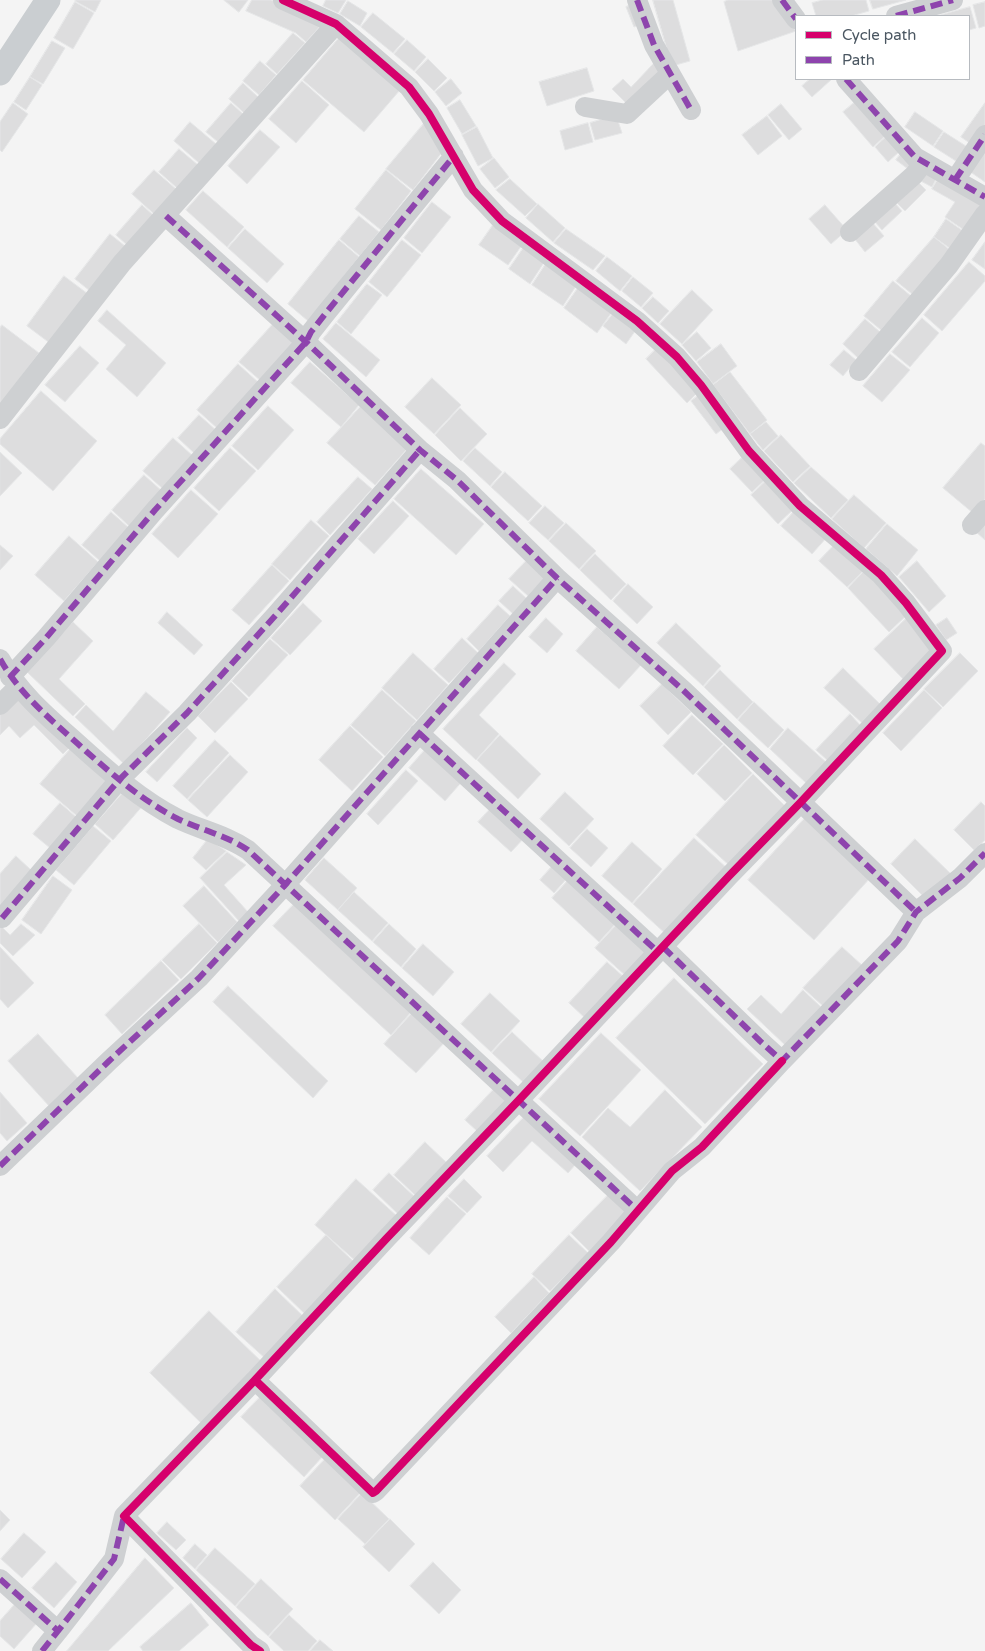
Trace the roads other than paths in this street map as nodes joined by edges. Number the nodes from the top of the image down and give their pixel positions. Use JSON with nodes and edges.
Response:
{"nodes":[{"id":1,"x":48,"y":0,"type":"edge"},
{"id":2,"x":283,"y":0,"type":"edge"},
{"id":3,"x":637,"y":0,"type":"edge"},
{"id":4,"x":782,"y":0,"type":"edge"},
{"id":5,"x":953,"y":0,"type":"edge"},
{"id":6,"x":900,"y":15,"type":"edge"},
{"id":7,"x":795,"y":18,"type":"edge"},
{"id":8,"x":336,"y":24,"type":"junction"},
{"id":9,"x":0,"y":73,"type":"edge"},
{"id":10,"x":670,"y":74,"type":"junction"},
{"id":11,"x":847,"y":80,"type":"edge"},
{"id":12,"x":585,"y":107,"type":"dead end"},
{"id":13,"x":691,"y":110,"type":"dead end"},
{"id":14,"x":985,"y":135,"type":"edge"},
{"id":15,"x":454,"y":156,"type":"junction"},
{"id":16,"x":924,"y":162,"type":"junction"},
{"id":17,"x":955,"y":180,"type":"junction"},
{"id":18,"x":985,"y":197,"type":"edge"},
{"id":19,"x":985,"y":214,"type":"edge"},
{"id":20,"x":166,"y":216,"type":"junction"},
{"id":21,"x":850,"y":232,"type":"dead end"},
{"id":22,"x":306,"y":342,"type":"junction"},
{"id":23,"x":859,"y":371,"type":"dead end"},
{"id":24,"x":0,"y":418,"type":"edge"},
{"id":25,"x":420,"y":450,"type":"junction"},
{"id":26,"x":985,"y":510,"type":"edge"},
{"id":27,"x":972,"y":525,"type":"dead end"},
{"id":28,"x":557,"y":578,"type":"junction"},
{"id":29,"x":0,"y":659,"type":"edge"},
{"id":30,"x":14,"y":682,"type":"junction"},
{"id":31,"x":0,"y":705,"type":"edge"},
{"id":32,"x":419,"y":733,"type":"junction"},
{"id":33,"x":118,"y":780,"type":"junction"},
{"id":34,"x":800,"y":803,"type":"junction"},
{"id":35,"x":985,"y":853,"type":"edge"},
{"id":36,"x":285,"y":885,"type":"junction"},
{"id":37,"x":916,"y":912,"type":"junction"},
{"id":38,"x":2,"y":918,"type":"dead end"},
{"id":39,"x":660,"y":949,"type":"junction"},
{"id":40,"x":782,"y":1061,"type":"junction"},
{"id":41,"x":518,"y":1102,"type":"junction"},
{"id":42,"x":0,"y":1166,"type":"edge"},
{"id":43,"x":637,"y":1210,"type":"junction"},
{"id":44,"x":255,"y":1380,"type":"junction"},
{"id":45,"x":124,"y":1516,"type":"junction"},
{"id":46,"x":0,"y":1579,"type":"edge"},
{"id":47,"x":58,"y":1631,"type":"junction"},
{"id":48,"x":42,"y":1651,"type":"edge"},
{"id":49,"x":260,"y":1651,"type":"edge"}],
"edges":[{"from":1,"to":9,"type":"main road"},
{"from":2,"to":8,"type":"street"},
{"from":3,"to":10,"type":"street"},
{"from":4,"to":7,"type":"street"},
{"from":5,"to":6,"type":"street"},
{"from":8,"to":15,"type":"street"},
{"from":8,"to":20,"type":"street"},
{"from":10,"to":12,"type":"street"},
{"from":10,"to":13,"type":"street"},
{"from":11,"to":16,"type":"street"},
{"from":14,"to":17,"type":"street"},
{"from":15,"to":22,"type":"street"},
{"from":15,"to":34,"type":"street"},
{"from":16,"to":17,"type":"street"},
{"from":16,"to":21,"type":"street"},
{"from":17,"to":18,"type":"street"},
{"from":19,"to":23,"type":"street"},
{"from":20,"to":22,"type":"street"},
{"from":20,"to":24,"type":"street"},
{"from":22,"to":25,"type":"street"},
{"from":22,"to":30,"type":"street"},
{"from":25,"to":28,"type":"street"},
{"from":25,"to":33,"type":"street"},
{"from":26,"to":27,"type":"street"},
{"from":28,"to":32,"type":"street"},
{"from":28,"to":34,"type":"street"},
{"from":29,"to":30,"type":"street"},
{"from":30,"to":31,"type":"street"},
{"from":30,"to":33,"type":"street"},
{"from":32,"to":36,"type":"street"},
{"from":32,"to":39,"type":"street"},
{"from":33,"to":36,"type":"street"},
{"from":33,"to":38,"type":"street"},
{"from":34,"to":37,"type":"street"},
{"from":34,"to":39,"type":"street"},
{"from":35,"to":37,"type":"street"},
{"from":36,"to":41,"type":"street"},
{"from":36,"to":42,"type":"street"},
{"from":37,"to":40,"type":"street"},
{"from":39,"to":40,"type":"street"},
{"from":39,"to":41,"type":"street"},
{"from":40,"to":43,"type":"street"},
{"from":41,"to":43,"type":"street"},
{"from":41,"to":44,"type":"street"},
{"from":43,"to":44,"type":"street"},
{"from":44,"to":45,"type":"street"},
{"from":45,"to":47,"type":"street"},
{"from":45,"to":49,"type":"street"},
{"from":46,"to":47,"type":"street"},
{"from":47,"to":48,"type":"street"}]}
